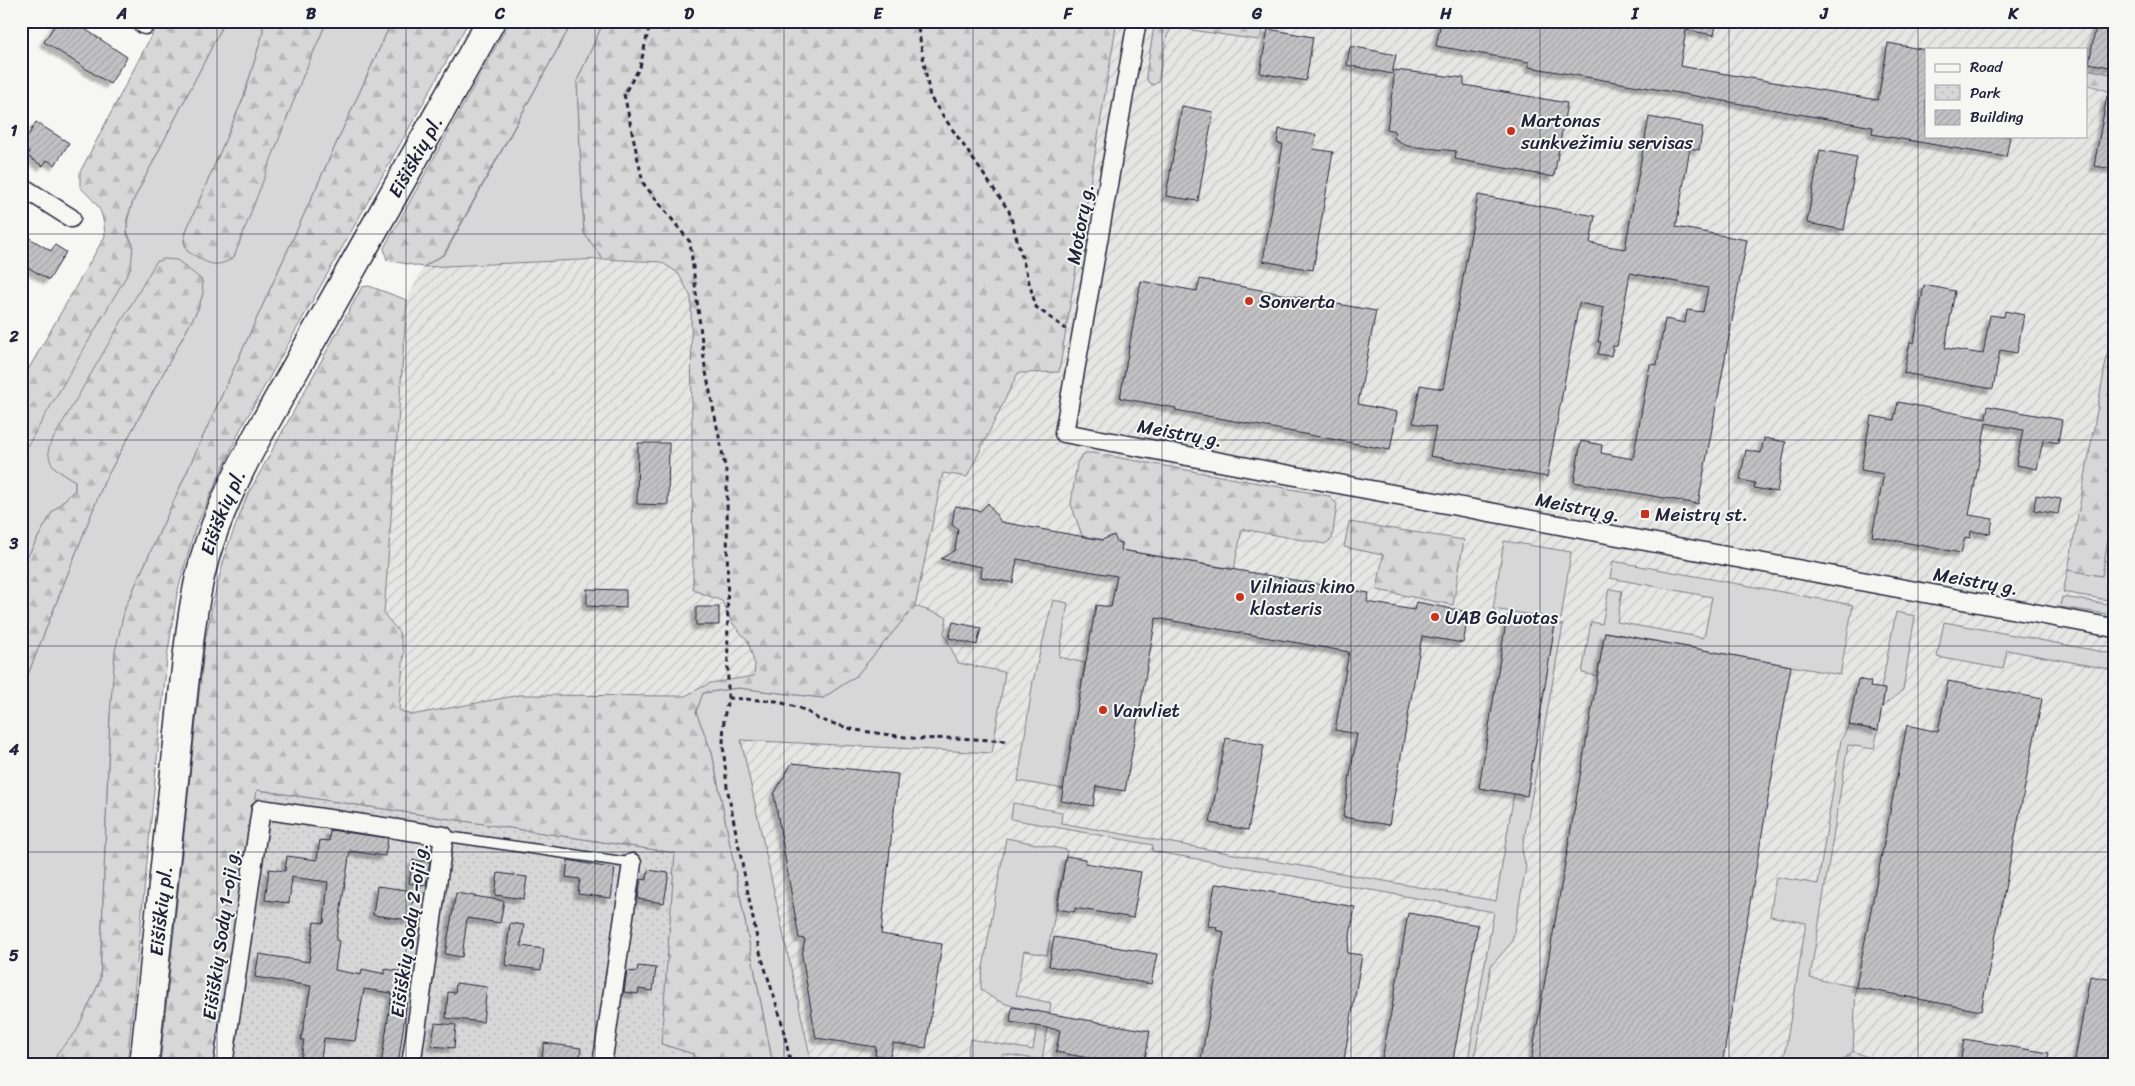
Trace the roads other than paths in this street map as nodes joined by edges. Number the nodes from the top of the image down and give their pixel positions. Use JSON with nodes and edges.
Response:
{"nodes":[{"id":1,"x":491,"y":21,"type":"edge"},
{"id":2,"x":1137,"y":21,"type":"edge"},
{"id":3,"x":21,"y":186,"type":"edge"},
{"id":4,"x":71,"y":218,"type":"dead end"},
{"id":5,"x":1064,"y":433,"type":"joint"},
{"id":6,"x":2114,"y":628,"type":"edge"},
{"id":7,"x":261,"y":809,"type":"joint"},
{"id":8,"x":444,"y":836,"type":"junction"},
{"id":9,"x":632,"y":863,"type":"joint"},
{"id":10,"x":144,"y":1065,"type":"edge"},
{"id":11,"x":223,"y":1065,"type":"edge"},
{"id":12,"x":411,"y":1065,"type":"edge"},
{"id":13,"x":602,"y":1065,"type":"edge"}],
"edges":[{"from":1,"to":10,"type":"main road","name":"Eišiškių pl."},
{"from":2,"to":5,"type":"street","name":"Motorų g."},
{"from":3,"to":4,"type":"street"},
{"from":5,"to":6,"type":"street","name":"Meistrų g."},
{"from":7,"to":8,"type":"street","name":"Eišiškių Sodų 2-oji g."},
{"from":7,"to":11,"type":"street","name":"Eišiškių Sodų 1-oji g."},
{"from":8,"to":9,"type":"lane"},
{"from":8,"to":12,"type":"street","name":"Eišiškių Sodų 2-oji g."},
{"from":9,"to":13,"type":"street"}]}
